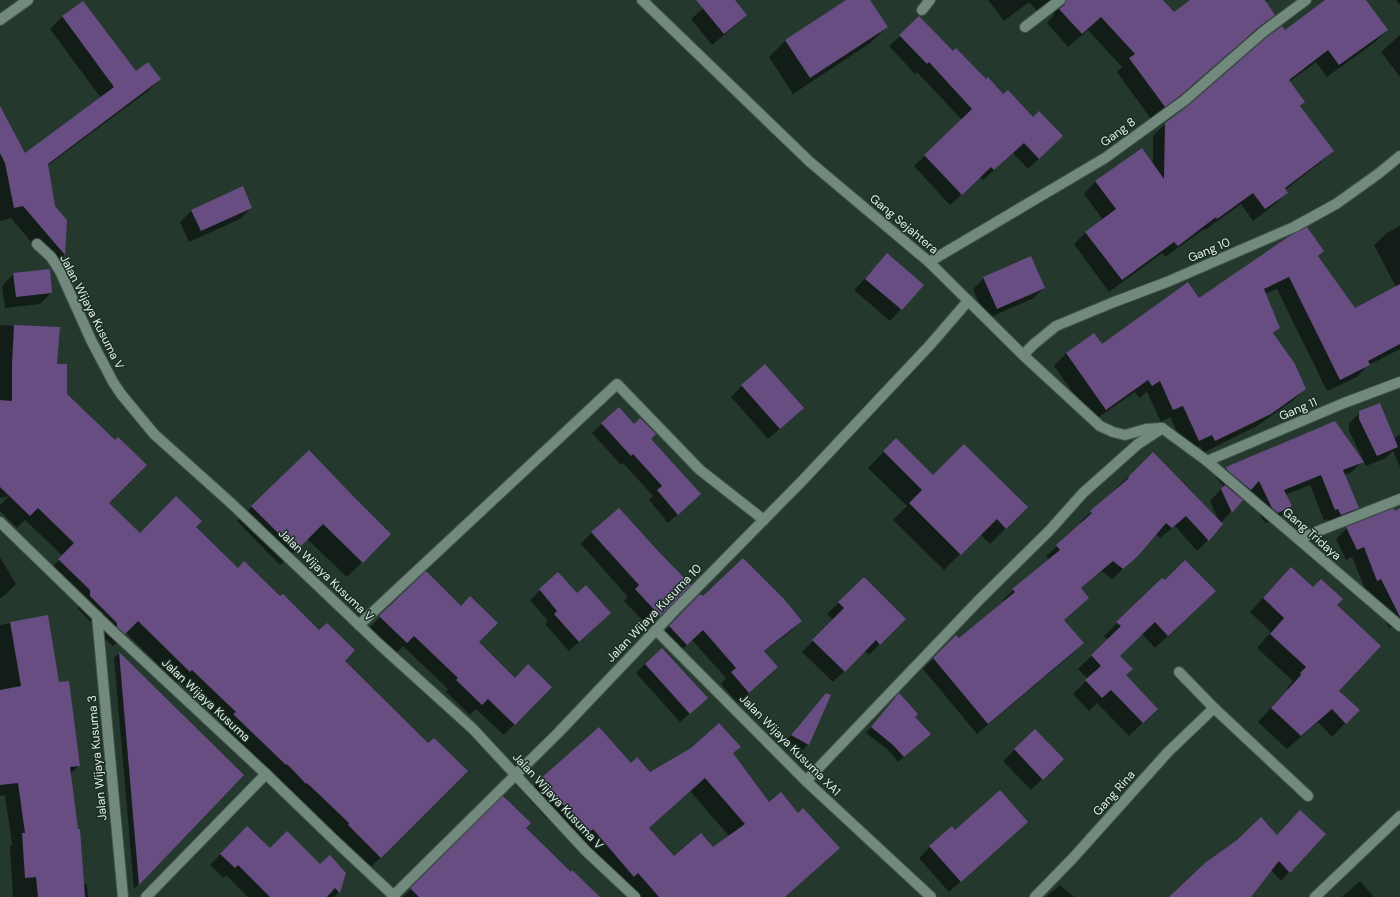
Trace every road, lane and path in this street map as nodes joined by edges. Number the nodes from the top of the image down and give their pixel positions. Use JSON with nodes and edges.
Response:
{"nodes":[{"id":1,"x":28,"y":0,"type":"edge"},
{"id":2,"x":642,"y":0,"type":"edge"},
{"id":3,"x":930,"y":0,"type":"edge"},
{"id":4,"x":1060,"y":0,"type":"edge"},
{"id":5,"x":1306,"y":0,"type":"edge"},
{"id":6,"x":922,"y":10,"type":"dead end"},
{"id":7,"x":0,"y":20,"type":"edge"},
{"id":8,"x":1024,"y":27,"type":"dead end"},
{"id":9,"x":1400,"y":156,"type":"edge"},
{"id":10,"x":37,"y":244,"type":"dead end"},
{"id":11,"x":929,"y":262,"type":"junction"},
{"id":12,"x":968,"y":301,"type":"junction"},
{"id":13,"x":1023,"y":355,"type":"junction"},
{"id":14,"x":1400,"y":382,"type":"edge"},
{"id":15,"x":1162,"y":428,"type":"junction"},
{"id":16,"x":1207,"y":461,"type":"junction"},
{"id":17,"x":1400,"y":499,"type":"edge"},
{"id":18,"x":764,"y":520,"type":"junction"},
{"id":19,"x":0,"y":522,"type":"edge"},
{"id":20,"x":1298,"y":539,"type":"junction"},
{"id":21,"x":97,"y":616,"type":"junction"},
{"id":22,"x":359,"y":625,"type":"junction"},
{"id":23,"x":1400,"y":626,"type":"edge"},
{"id":24,"x":656,"y":630,"type":"junction"},
{"id":25,"x":1179,"y":672,"type":"dead end"},
{"id":26,"x":1214,"y":708,"type":"junction"},
{"id":27,"x":266,"y":774,"type":"junction"},
{"id":28,"x":515,"y":775,"type":"junction"},
{"id":29,"x":806,"y":781,"type":"junction"},
{"id":30,"x":1308,"y":796,"type":"dead end"},
{"id":31,"x":1400,"y":816,"type":"edge"},
{"id":32,"x":123,"y":897,"type":"edge"},
{"id":33,"x":146,"y":897,"type":"edge"},
{"id":34,"x":393,"y":897,"type":"edge"},
{"id":35,"x":634,"y":897,"type":"edge"},
{"id":36,"x":931,"y":897,"type":"edge"},
{"id":37,"x":1035,"y":897,"type":"edge"},
{"id":38,"x":1315,"y":897,"type":"edge"}],
"edges":[{"from":1,"to":7,"type":"street"},
{"from":2,"to":11,"type":"street","name":"Gang Sejahtera"},
{"from":3,"to":6,"type":"street"},
{"from":4,"to":8,"type":"street"},
{"from":5,"to":11,"type":"street","name":"Gang 8"},
{"from":9,"to":13,"type":"street","name":"Gang 10"},
{"from":10,"to":22,"type":"street","name":"Jalan Wijaya Kusuma V"},
{"from":11,"to":12,"type":"street","name":"Gang Sejahtera"},
{"from":12,"to":13,"type":"street","name":"Gang Sejahtera"},
{"from":12,"to":18,"type":"street","name":"Jalan Wijaya Kusuma 10"},
{"from":13,"to":15,"type":"street","name":"Gang Sejahtera"},
{"from":14,"to":16,"type":"street","name":"Gang 11"},
{"from":15,"to":16,"type":"street","name":"Gang Tridaya"},
{"from":15,"to":29,"type":"street"},
{"from":16,"to":20,"type":"street","name":"Gang Tridaya"},
{"from":17,"to":20,"type":"street"},
{"from":18,"to":22,"type":"street"},
{"from":18,"to":24,"type":"street","name":"Jalan Wijaya Kusuma 10"},
{"from":19,"to":21,"type":"street","name":"Jalan Wijaya Kusuma"},
{"from":20,"to":23,"type":"street","name":"Gang Tridaya"},
{"from":21,"to":27,"type":"street","name":"Jalan Wijaya Kusuma"},
{"from":21,"to":32,"type":"street","name":"Jalan Wijaya Kusuma 3"},
{"from":22,"to":28,"type":"street","name":"Jalan Wijaya Kusuma V"},
{"from":24,"to":28,"type":"street","name":"Jalan Wijaya Kusuma 10"},
{"from":24,"to":29,"type":"street","name":"Jalan Wijaya Kusuma XA1"},
{"from":25,"to":26,"type":"street"},
{"from":26,"to":30,"type":"street"},
{"from":26,"to":37,"type":"street","name":"Gang Rina"},
{"from":27,"to":33,"type":"street"},
{"from":27,"to":34,"type":"street","name":"Jalan Wijaya Kusuma"},
{"from":28,"to":34,"type":"street","name":"Jalan Wijaya Kusuma 10"},
{"from":28,"to":35,"type":"street","name":"Jalan Wijaya Kusuma V"},
{"from":29,"to":36,"type":"street","name":"Jalan Wijaya Kusuma XA1"},
{"from":31,"to":38,"type":"street"}]}
